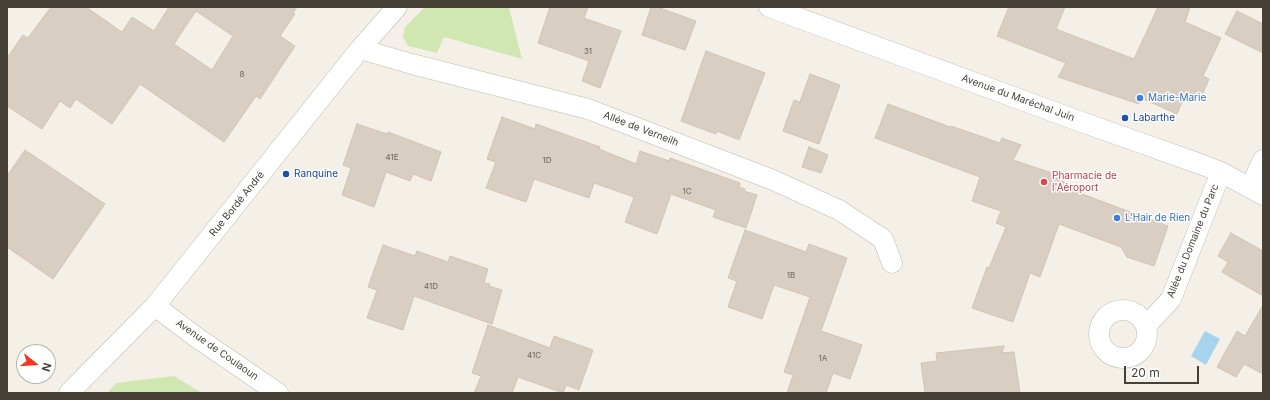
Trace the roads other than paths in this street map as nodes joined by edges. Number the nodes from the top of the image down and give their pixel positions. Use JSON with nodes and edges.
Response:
{"nodes":[{"id":1,"x":397,"y":7,"type":"edge"},
{"id":2,"x":770,"y":7,"type":"edge"},
{"id":3,"x":360,"y":49,"type":"junction"},
{"id":4,"x":1263,"y":160,"type":"edge"},
{"id":5,"x":1221,"y":172,"type":"junction"},
{"id":6,"x":1256,"y":191,"type":"edge"},
{"id":7,"x":892,"y":263,"type":"dead end"},
{"id":8,"x":156,"y":306,"type":"junction"},
{"id":9,"x":1146,"y":326,"type":"dead end"},
{"id":10,"x":70,"y":393,"type":"edge"},
{"id":11,"x":278,"y":393,"type":"edge"}],
"edges":[{"from":1,"to":3,"type":"street","name":"Rue Bordé André"},
{"from":2,"to":5,"type":"street","name":"Avenue du Maréchal Juin"},
{"from":3,"to":7,"type":"street","name":"Allée de Verneilh"},
{"from":3,"to":8,"type":"street","name":"Rue Bordé André"},
{"from":4,"to":6,"type":"street"},
{"from":5,"to":6,"type":"street","name":"Avenue du Maréchal Juin"},
{"from":5,"to":9,"type":"street","name":"Allée du Domaine du Parc"},
{"from":8,"to":10,"type":"street","name":"Rue Bordé André"},
{"from":8,"to":11,"type":"street","name":"Avenue de Coulaoun"}]}
